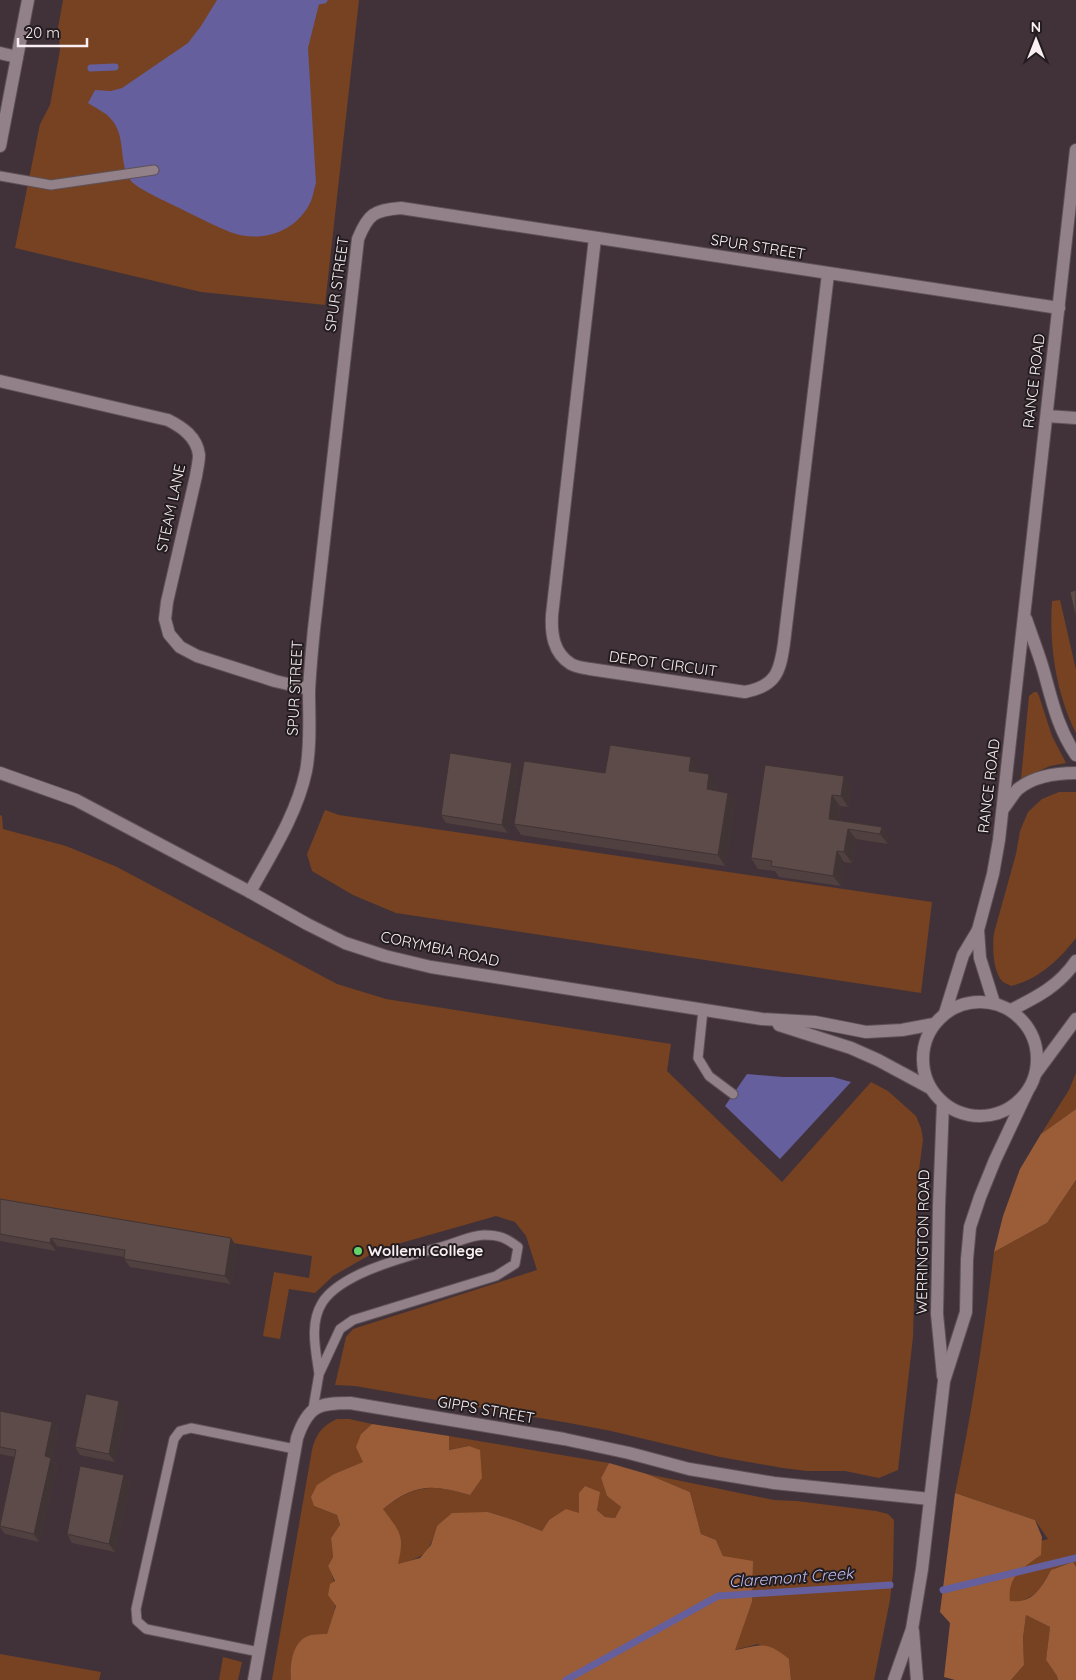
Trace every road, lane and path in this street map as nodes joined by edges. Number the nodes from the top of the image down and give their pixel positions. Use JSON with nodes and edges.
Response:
{"nodes":[{"id":1,"x":28,"y":0,"type":"edge"},
{"id":2,"x":0,"y":53,"type":"edge"},
{"id":3,"x":17,"y":57,"type":"junction"},
{"id":4,"x":0,"y":146,"type":"edge"},
{"id":5,"x":1076,"y":150,"type":"edge"},
{"id":6,"x":154,"y":170,"type":"dead end"},
{"id":7,"x":0,"y":176,"type":"edge"},
{"id":8,"x":594,"y":238,"type":"junction"},
{"id":9,"x":828,"y":274,"type":"junction"},
{"id":10,"x":1059,"y":308,"type":"junction"},
{"id":11,"x":0,"y":381,"type":"edge"},
{"id":12,"x":1047,"y":416,"type":"junction"},
{"id":13,"x":1076,"y":418,"type":"edge"},
{"id":14,"x":1024,"y":615,"type":"junction"},
{"id":15,"x":309,"y":689,"type":"junction"},
{"id":16,"x":1076,"y":755,"type":"edge"},
{"id":17,"x":0,"y":773,"type":"edge"},
{"id":18,"x":1076,"y":773,"type":"edge"},
{"id":19,"x":1003,"y":808,"type":"junction"},
{"id":20,"x":250,"y":892,"type":"junction"},
{"id":21,"x":978,"y":930,"type":"junction"},
{"id":22,"x":1076,"y":961,"type":"edge"},
{"id":23,"x":994,"y":1003,"type":"junction"},
{"id":24,"x":703,"y":1010,"type":"junction"},
{"id":25,"x":1011,"y":1010,"type":"junction"},
{"id":26,"x":945,"y":1013,"type":"junction"},
{"id":27,"x":762,"y":1019,"type":"junction"},
{"id":28,"x":1076,"y":1019,"type":"edge"},
{"id":29,"x":934,"y":1024,"type":"junction"},
{"id":30,"x":1035,"y":1075,"type":"junction"},
{"id":31,"x":930,"y":1088,"type":"junction"},
{"id":32,"x":1027,"y":1092,"type":"junction"},
{"id":33,"x":733,"y":1094,"type":"dead end"},
{"id":34,"x":943,"y":1103,"type":"junction"},
{"id":35,"x":319,"y":1374,"type":"junction"},
{"id":36,"x":944,"y":1381,"type":"junction"},
{"id":37,"x":313,"y":1409,"type":"junction"},
{"id":38,"x":295,"y":1449,"type":"junction"},
{"id":39,"x":930,"y":1500,"type":"junction"},
{"id":40,"x":912,"y":1628,"type":"junction"},
{"id":41,"x":259,"y":1652,"type":"junction"},
{"id":42,"x":254,"y":1680,"type":"edge"},
{"id":43,"x":894,"y":1680,"type":"edge"},
{"id":44,"x":917,"y":1680,"type":"edge"}],
"edges":[{"from":1,"to":3,"type":"street"},
{"from":2,"to":3,"type":"street"},
{"from":3,"to":4,"type":"street"},
{"from":5,"to":10,"type":"street","name":"RANCE ROAD"},
{"from":6,"to":7,"type":"lane"},
{"from":8,"to":9,"type":"street","name":"SPUR STREET"},
{"from":8,"to":9,"type":"street","name":"DEPOT CIRCUIT"},
{"from":8,"to":15,"type":"street","name":"SPUR STREET"},
{"from":9,"to":10,"type":"street","name":"SPUR STREET"},
{"from":10,"to":12,"type":"street","name":"RANCE ROAD"},
{"from":11,"to":15,"type":"street","name":"STEAM LANE"},
{"from":12,"to":13,"type":"street"},
{"from":12,"to":14,"type":"street","name":"RANCE ROAD"},
{"from":14,"to":16,"type":"street","name":"RANCE ROAD"},
{"from":14,"to":19,"type":"street","name":"RANCE ROAD"},
{"from":15,"to":20,"type":"street","name":"SPUR STREET"},
{"from":17,"to":20,"type":"street","name":"CORYMBIA ROAD"},
{"from":18,"to":19,"type":"street"},
{"from":19,"to":21,"type":"street","name":"RANCE ROAD"},
{"from":20,"to":24,"type":"street","name":"CORYMBIA ROAD"},
{"from":21,"to":23,"type":"street","name":"RANCE ROAD"},
{"from":21,"to":26,"type":"street","name":"RANCE ROAD"},
{"from":22,"to":25,"type":"street"},
{"from":23,"to":25,"type":"street"},
{"from":23,"to":26,"type":"street"},
{"from":24,"to":27,"type":"street","name":"CORYMBIA ROAD"},
{"from":24,"to":33,"type":"lane"},
{"from":25,"to":30,"type":"street"},
{"from":26,"to":29,"type":"street"},
{"from":27,"to":29,"type":"street","name":"CORYMBIA ROAD"},
{"from":27,"to":31,"type":"street","name":"CORYMBIA ROAD"},
{"from":28,"to":30,"type":"street"},
{"from":29,"to":31,"type":"street"},
{"from":30,"to":32,"type":"street"},
{"from":31,"to":34,"type":"street"},
{"from":32,"to":34,"type":"street"},
{"from":32,"to":36,"type":"street","name":"WERRINGTON ROAD"},
{"from":34,"to":36,"type":"street","name":"WERRINGTON ROAD"},
{"from":35,"to":35,"type":"lane"},
{"from":35,"to":37,"type":"lane"},
{"from":36,"to":39,"type":"street","name":"WERRINGTON ROAD"},
{"from":37,"to":38,"type":"street"},
{"from":37,"to":39,"type":"street","name":"GIPPS STREET"},
{"from":38,"to":41,"type":"street"},
{"from":38,"to":41,"type":"lane"},
{"from":39,"to":40,"type":"street","name":"WERRINGTON ROAD"},
{"from":40,"to":43,"type":"street","name":"WERRINGTON ROAD"},
{"from":40,"to":44,"type":"street","name":"WERRINGTON ROAD"},
{"from":41,"to":42,"type":"street"}]}
